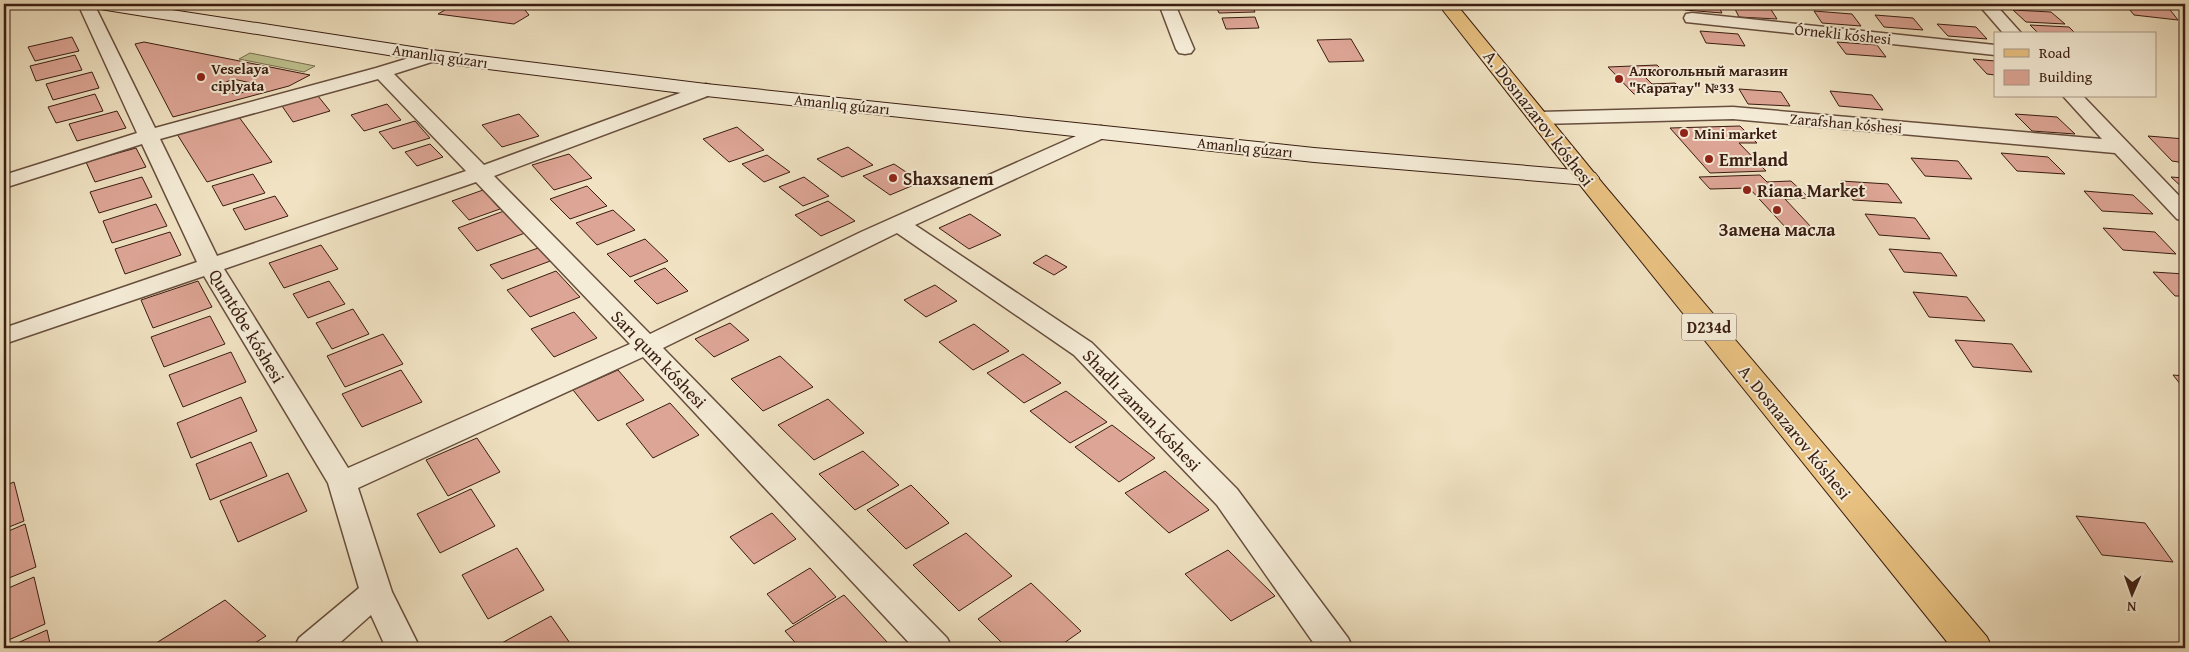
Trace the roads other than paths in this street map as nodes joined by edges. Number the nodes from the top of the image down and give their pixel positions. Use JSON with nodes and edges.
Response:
{"nodes":[{"id":1,"x":86,"y":4,"type":"edge"},
{"id":2,"x":100,"y":4,"type":"edge"},
{"id":3,"x":1167,"y":4,"type":"edge"},
{"id":4,"x":1448,"y":4,"type":"edge"},
{"id":5,"x":1986,"y":4,"type":"edge"},
{"id":6,"x":1692,"y":18,"type":"dead end"},
{"id":7,"x":2012,"y":32,"type":"edge"},
{"id":8,"x":1185,"y":49,"type":"dead end"},
{"id":9,"x":1994,"y":50,"type":"edge"},
{"id":10,"x":432,"y":56,"type":"junction"},
{"id":11,"x":382,"y":72,"type":"junction"},
{"id":12,"x":706,"y":90,"type":"junction"},
{"id":13,"x":2074,"y":98,"type":"edge"},
{"id":14,"x":1540,"y":118,"type":"junction"},
{"id":15,"x":1101,"y":132,"type":"junction"},
{"id":16,"x":148,"y":136,"type":"junction"},
{"id":17,"x":2121,"y":147,"type":"junction"},
{"id":18,"x":479,"y":174,"type":"junction"},
{"id":19,"x":1587,"y":178,"type":"junction"},
{"id":20,"x":4,"y":182,"type":"edge"},
{"id":21,"x":2185,"y":214,"type":"edge"},
{"id":22,"x":899,"y":224,"type":"junction"},
{"id":23,"x":210,"y":266,"type":"junction"},
{"id":24,"x":4,"y":336,"type":"edge"},
{"id":25,"x":647,"y":346,"type":"junction"},
{"id":26,"x":342,"y":483,"type":"junction"},
{"id":27,"x":376,"y":592,"type":"junction"},
{"id":28,"x":311,"y":648,"type":"edge"},
{"id":29,"x":403,"y":648,"type":"edge"},
{"id":30,"x":934,"y":648,"type":"edge"},
{"id":31,"x":1336,"y":648,"type":"edge"},
{"id":32,"x":1974,"y":648,"type":"edge"}],
"edges":[{"from":1,"to":16,"type":"street","name":"Qumtóbe kóshesi"},
{"from":2,"to":10,"type":"street","name":"Amanlıq gúzarı"},
{"from":3,"to":8,"type":"street"},
{"from":4,"to":14,"type":"main road","name":"A. Dosnazarov kóshesi","number":"D234d"},
{"from":5,"to":7,"type":"street"},
{"from":6,"to":9,"type":"street","name":"Órnekli kóshesi"},
{"from":10,"to":11,"type":"street"},
{"from":10,"to":12,"type":"street","name":"Amanlıq gúzarı"},
{"from":11,"to":16,"type":"street"},
{"from":11,"to":18,"type":"street","name":"Sarı qum kóshesi"},
{"from":12,"to":15,"type":"street","name":"Amanlıq gúzarı"},
{"from":12,"to":18,"type":"street"},
{"from":13,"to":17,"type":"street"},
{"from":14,"to":17,"type":"street","name":"Zarafshan kóshesi"},
{"from":14,"to":19,"type":"main road","name":"A. Dosnazarov kóshesi","number":"D234d"},
{"from":15,"to":19,"type":"street","name":"Amanlıq gúzarı"},
{"from":15,"to":22,"type":"street"},
{"from":16,"to":20,"type":"street"},
{"from":16,"to":23,"type":"street","name":"Qumtóbe kóshesi"},
{"from":17,"to":21,"type":"street"},
{"from":18,"to":23,"type":"street"},
{"from":18,"to":25,"type":"street","name":"Sarı qum kóshesi"},
{"from":19,"to":32,"type":"main road","name":"A. Dosnazarov kóshesi","number":"D234d"},
{"from":22,"to":25,"type":"street"},
{"from":22,"to":31,"type":"street","name":"Shadlı zaman kóshesi"},
{"from":23,"to":24,"type":"street"},
{"from":23,"to":26,"type":"street","name":"Qumtóbe kóshesi"},
{"from":25,"to":26,"type":"street"},
{"from":25,"to":30,"type":"street","name":"Sarı qum kóshesi"},
{"from":26,"to":27,"type":"street","name":"Qumtóbe kóshesi"},
{"from":27,"to":28,"type":"street"},
{"from":27,"to":29,"type":"street","name":"Qumtóbe kóshesi"}]}
